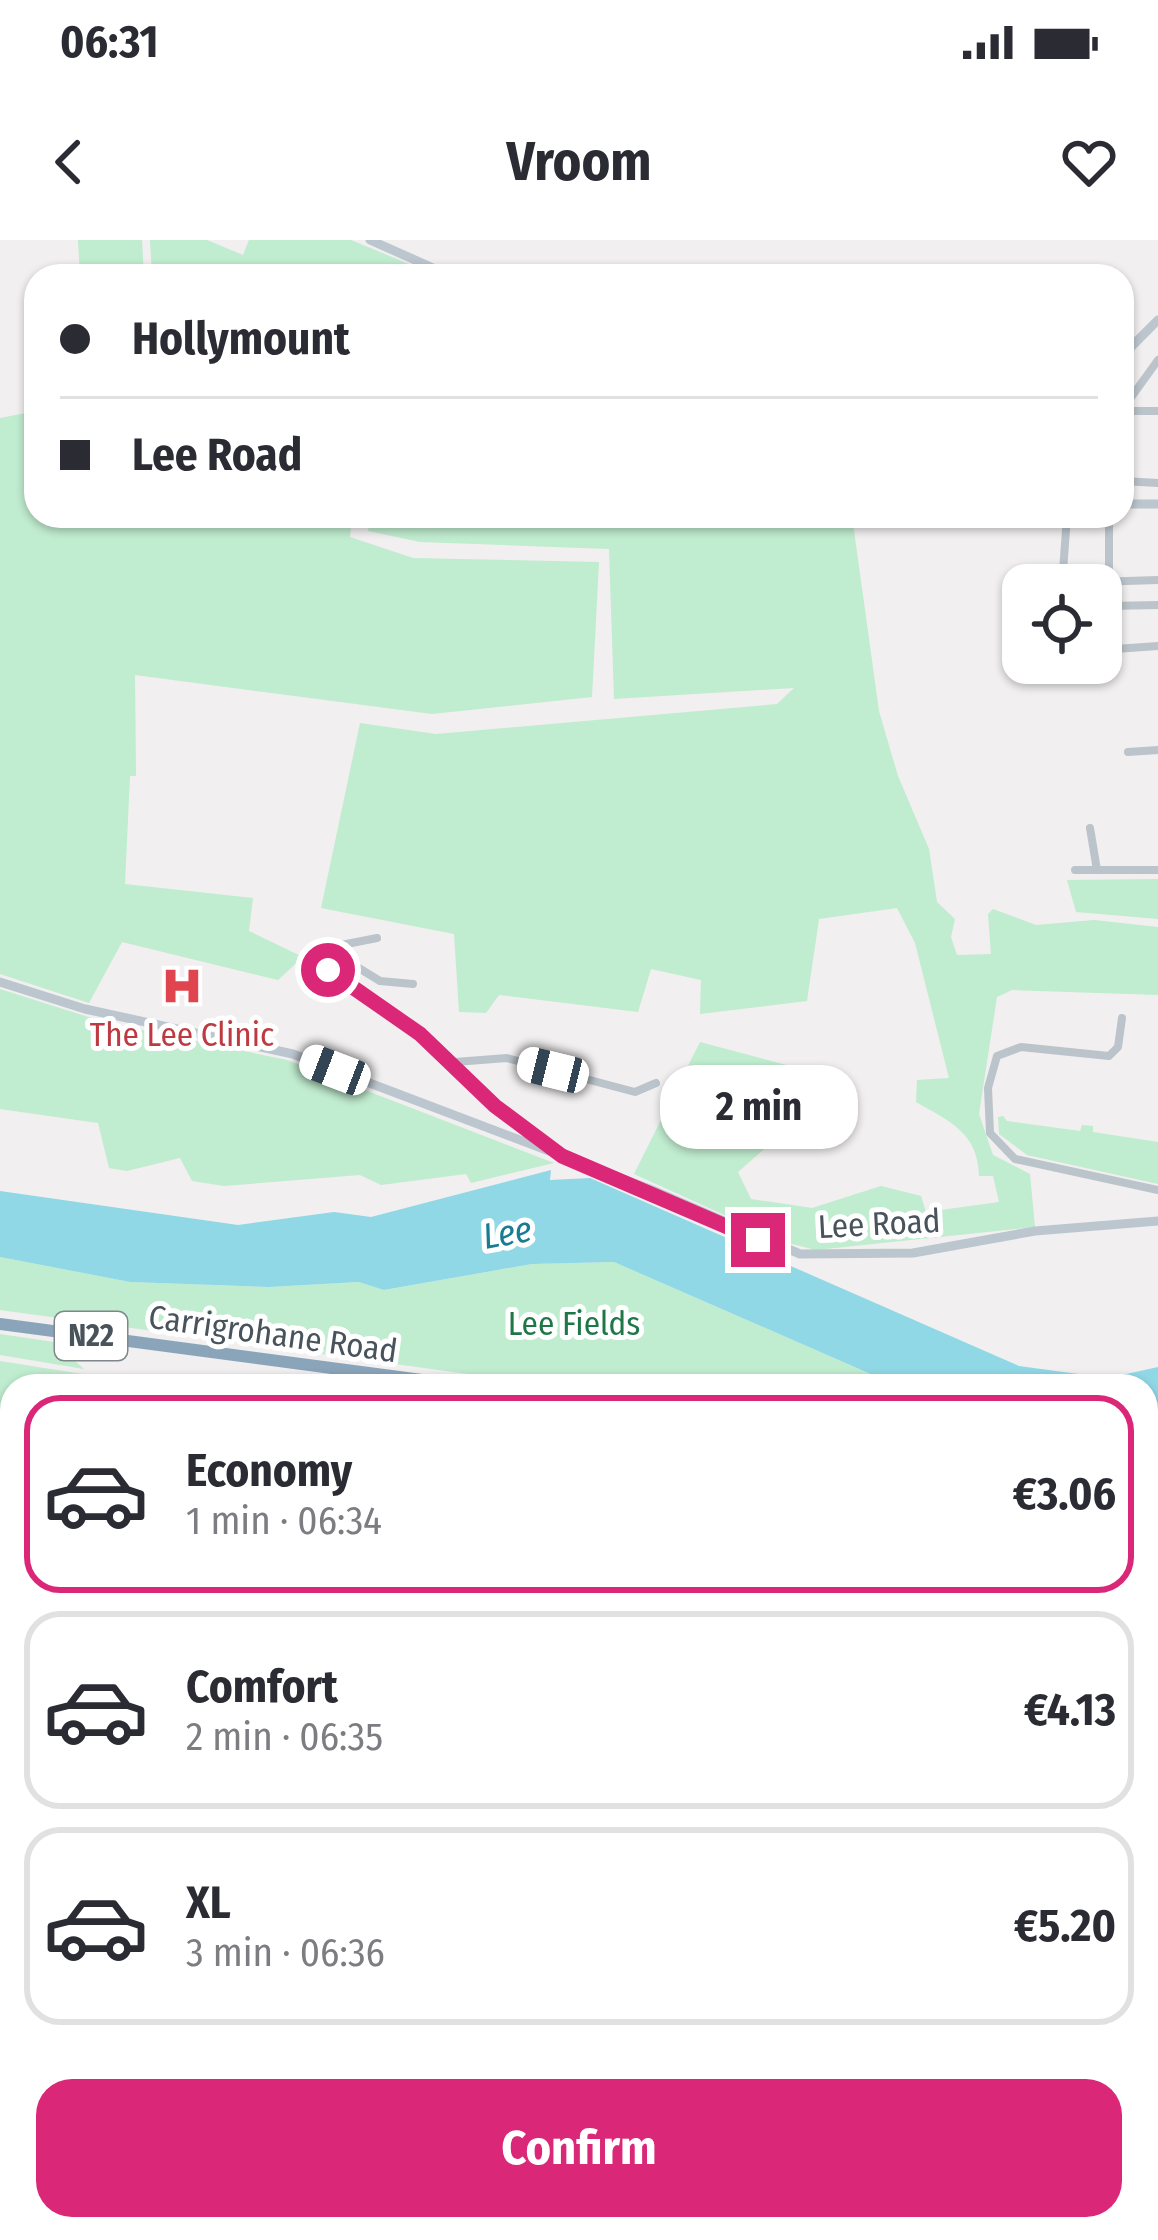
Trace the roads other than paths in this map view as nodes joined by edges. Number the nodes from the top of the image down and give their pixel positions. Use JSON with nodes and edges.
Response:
{"nodes":[{"id":1,"x":370,"y":240,"type":"edge"},
{"id":2,"x":387,"y":243,"type":"edge"},
{"id":3,"x":428,"y":264,"type":"edge"},
{"id":4,"x":1158,"y":320,"type":"edge"},
{"id":5,"x":1134,"y":344,"type":"edge"},
{"id":6,"x":1158,"y":360,"type":"edge"},
{"id":7,"x":1134,"y":393,"type":"edge"},
{"id":8,"x":1066,"y":528,"type":"edge"},
{"id":9,"x":1109,"y":528,"type":"edge"},
{"id":10,"x":1063,"y":564,"type":"edge"},
{"id":11,"x":1107,"y":564,"type":"edge"},
{"id":12,"x":1158,"y":580,"type":"edge"},
{"id":13,"x":1122,"y":581,"type":"edge"},
{"id":14,"x":1158,"y":605,"type":"edge"},
{"id":15,"x":1122,"y":606,"type":"edge"},
{"id":16,"x":1158,"y":646,"type":"edge"},
{"id":17,"x":1122,"y":649,"type":"edge"},
{"id":18,"x":1158,"y":750,"type":"edge"},
{"id":19,"x":1128,"y":752,"type":"dead end"},
{"id":20,"x":1090,"y":828,"type":"dead end"},
{"id":21,"x":1158,"y":869,"type":"edge"},
{"id":22,"x":1076,"y":870,"type":"dead end"},
{"id":23,"x":1097,"y":870,"type":"junction"},
{"id":24,"x":376,"y":938,"type":"dead end"},
{"id":25,"x":326,"y":948,"type":"junction"},
{"id":26,"x":0,"y":982,"type":"edge"},
{"id":27,"x":412,"y":984,"type":"dead end"},
{"id":28,"x":1122,"y":1018,"type":"dead end"},
{"id":29,"x":454,"y":1062,"type":"junction"},
{"id":30,"x":656,"y":1083,"type":"dead end"},
{"id":31,"x":562,"y":1156,"type":"junction"},
{"id":32,"x":1158,"y":1190,"type":"edge"},
{"id":33,"x":1158,"y":1221,"type":"edge"},
{"id":34,"x":0,"y":1324,"type":"edge"},
{"id":35,"x":376,"y":1374,"type":"edge"}],
"edges":[{"from":1,"to":2,"type":"street"},
{"from":2,"to":3,"type":"street"},
{"from":4,"to":5,"type":"street"},
{"from":6,"to":7,"type":"street"},
{"from":8,"to":10,"type":"street"},
{"from":9,"to":11,"type":"street"},
{"from":12,"to":13,"type":"street"},
{"from":14,"to":15,"type":"street"},
{"from":16,"to":17,"type":"street"},
{"from":18,"to":19,"type":"street"},
{"from":20,"to":23,"type":"street"},
{"from":21,"to":23,"type":"street"},
{"from":22,"to":23,"type":"street"},
{"from":24,"to":25,"type":"street"},
{"from":25,"to":27,"type":"street"},
{"from":25,"to":29,"type":"street"},
{"from":26,"to":31,"type":"street","name":"Lee Road"},
{"from":28,"to":32,"type":"street"},
{"from":29,"to":30,"type":"street"},
{"from":29,"to":31,"type":"street"},
{"from":31,"to":33,"type":"street","name":"Lee Road"},
{"from":34,"to":35,"type":"highway","name":"Carrigrohane Road","number":"N22"}]}
